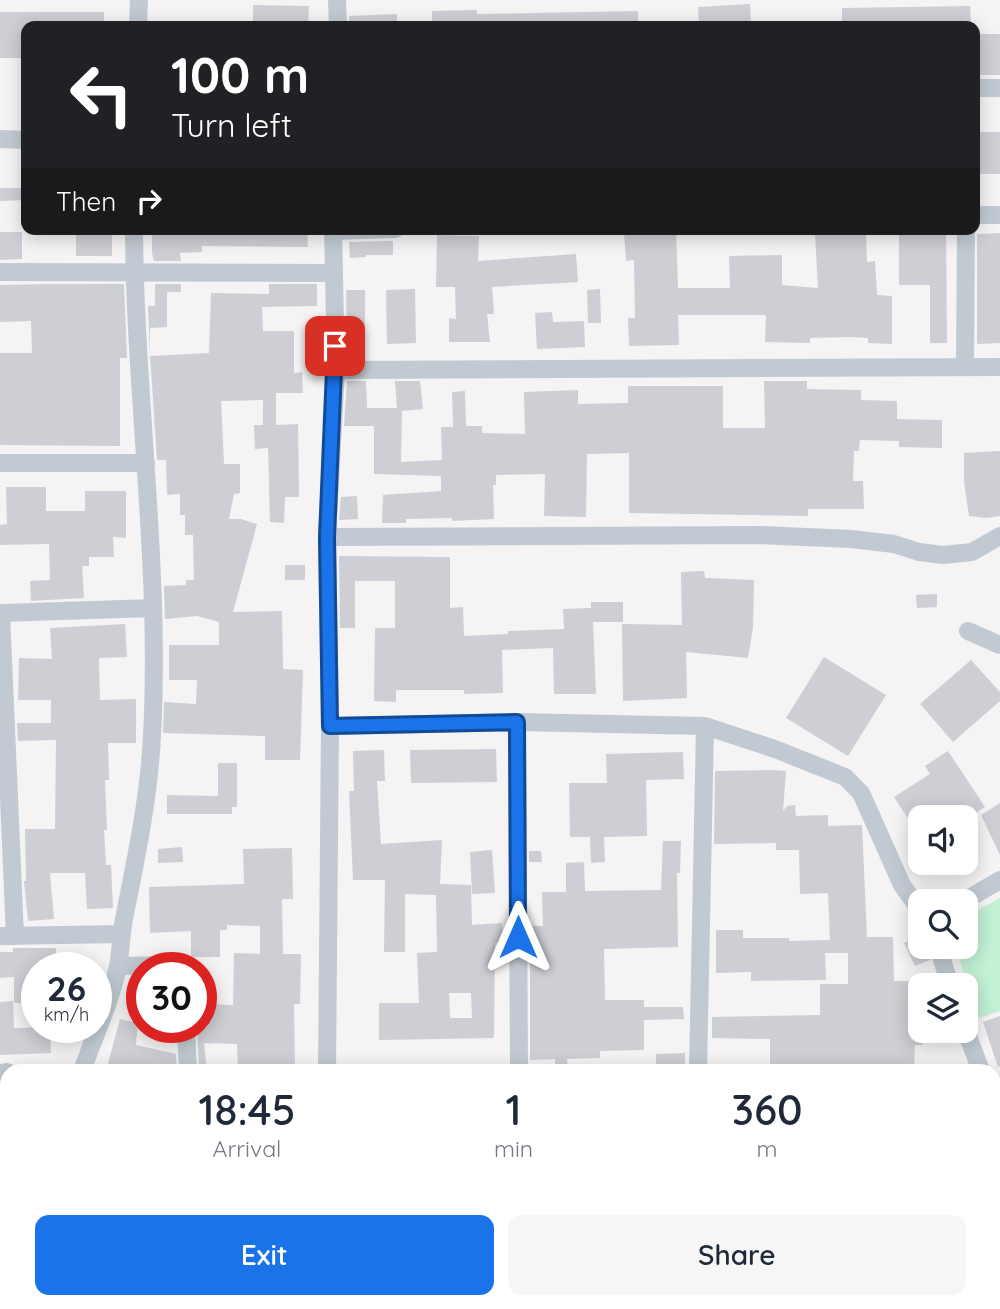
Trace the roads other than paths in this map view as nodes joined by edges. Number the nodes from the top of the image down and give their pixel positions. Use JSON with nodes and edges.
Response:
{"nodes":[{"id":1,"x":139,"y":0,"type":"edge"},
{"id":2,"x":337,"y":0,"type":"edge"},
{"id":3,"x":138,"y":21,"type":"edge"},
{"id":4,"x":338,"y":21,"type":"edge"},
{"id":5,"x":980,"y":88,"type":"edge"},
{"id":6,"x":1000,"y":88,"type":"edge"},
{"id":7,"x":0,"y":139,"type":"edge"},
{"id":8,"x":21,"y":140,"type":"edge"},
{"id":9,"x":980,"y":215,"type":"edge"},
{"id":10,"x":1000,"y":215,"type":"edge"},
{"id":11,"x":134,"y":235,"type":"edge"},
{"id":12,"x":333,"y":235,"type":"edge"},
{"id":13,"x":966,"y":235,"type":"edge"},
{"id":14,"x":0,"y":272,"type":"edge"},
{"id":15,"x":134,"y":272,"type":"junction"},
{"id":16,"x":334,"y":273,"type":"junction"},
{"id":17,"x":965,"y":366,"type":"junction"},
{"id":18,"x":1000,"y":367,"type":"edge"},
{"id":19,"x":336,"y":370,"type":"junction"},
{"id":20,"x":0,"y":463,"type":"edge"},
{"id":21,"x":146,"y":463,"type":"junction"},
{"id":22,"x":1000,"y":536,"type":"edge"},
{"id":23,"x":327,"y":537,"type":"junction"},
{"id":24,"x":153,"y":608,"type":"junction"},
{"id":25,"x":1,"y":613,"type":"edge"},
{"id":26,"x":968,"y":631,"type":"dead end"},
{"id":27,"x":1000,"y":645,"type":"edge"},
{"id":28,"x":517,"y":722,"type":"junction"},
{"id":29,"x":330,"y":726,"type":"junction"},
{"id":30,"x":705,"y":726,"type":"junction"},
{"id":31,"x":4,"y":770,"type":"edge"},
{"id":32,"x":1000,"y":880,"type":"edge"},
{"id":33,"x":908,"y":893,"type":"edge"},
{"id":34,"x":978,"y":893,"type":"edge"},
{"id":35,"x":122,"y":934,"type":"junction"},
{"id":36,"x":7,"y":936,"type":"edge"},
{"id":37,"x":118,"y":966,"type":"junction"},
{"id":38,"x":126,"y":966,"type":"edge"},
{"id":39,"x":187,"y":1043,"type":"edge"},
{"id":40,"x":970,"y":1043,"type":"edge"},
{"id":41,"x":84,"y":1064,"type":"edge"},
{"id":42,"x":188,"y":1064,"type":"edge"},
{"id":43,"x":327,"y":1064,"type":"edge"},
{"id":44,"x":519,"y":1064,"type":"edge"},
{"id":45,"x":698,"y":1064,"type":"edge"},
{"id":46,"x":978,"y":1064,"type":"edge"}],
"edges":[{"from":1,"to":3,"type":"street"},
{"from":2,"to":4,"type":"street"},
{"from":5,"to":6,"type":"street"},
{"from":7,"to":8,"type":"street"},
{"from":9,"to":10,"type":"street"},
{"from":11,"to":15,"type":"street"},
{"from":12,"to":16,"type":"street"},
{"from":13,"to":17,"type":"street"},
{"from":14,"to":15,"type":"street"},
{"from":15,"to":16,"type":"street"},
{"from":15,"to":21,"type":"street"},
{"from":16,"to":19,"type":"street"},
{"from":17,"to":18,"type":"street"},
{"from":17,"to":19,"type":"street"},
{"from":19,"to":23,"type":"street"},
{"from":20,"to":21,"type":"street"},
{"from":21,"to":24,"type":"street"},
{"from":22,"to":23,"type":"street"},
{"from":23,"to":29,"type":"street"},
{"from":24,"to":25,"type":"street"},
{"from":24,"to":35,"type":"street"},
{"from":25,"to":31,"type":"street"},
{"from":26,"to":27,"type":"street"},
{"from":28,"to":29,"type":"street"},
{"from":28,"to":30,"type":"street"},
{"from":28,"to":44,"type":"street"},
{"from":29,"to":43,"type":"street"},
{"from":30,"to":33,"type":"street"},
{"from":30,"to":45,"type":"street"},
{"from":31,"to":36,"type":"street"},
{"from":32,"to":34,"type":"street"},
{"from":35,"to":36,"type":"street"},
{"from":35,"to":37,"type":"street"},
{"from":37,"to":38,"type":"street"},
{"from":37,"to":41,"type":"street"},
{"from":39,"to":42,"type":"street"},
{"from":40,"to":46,"type":"street"}]}
